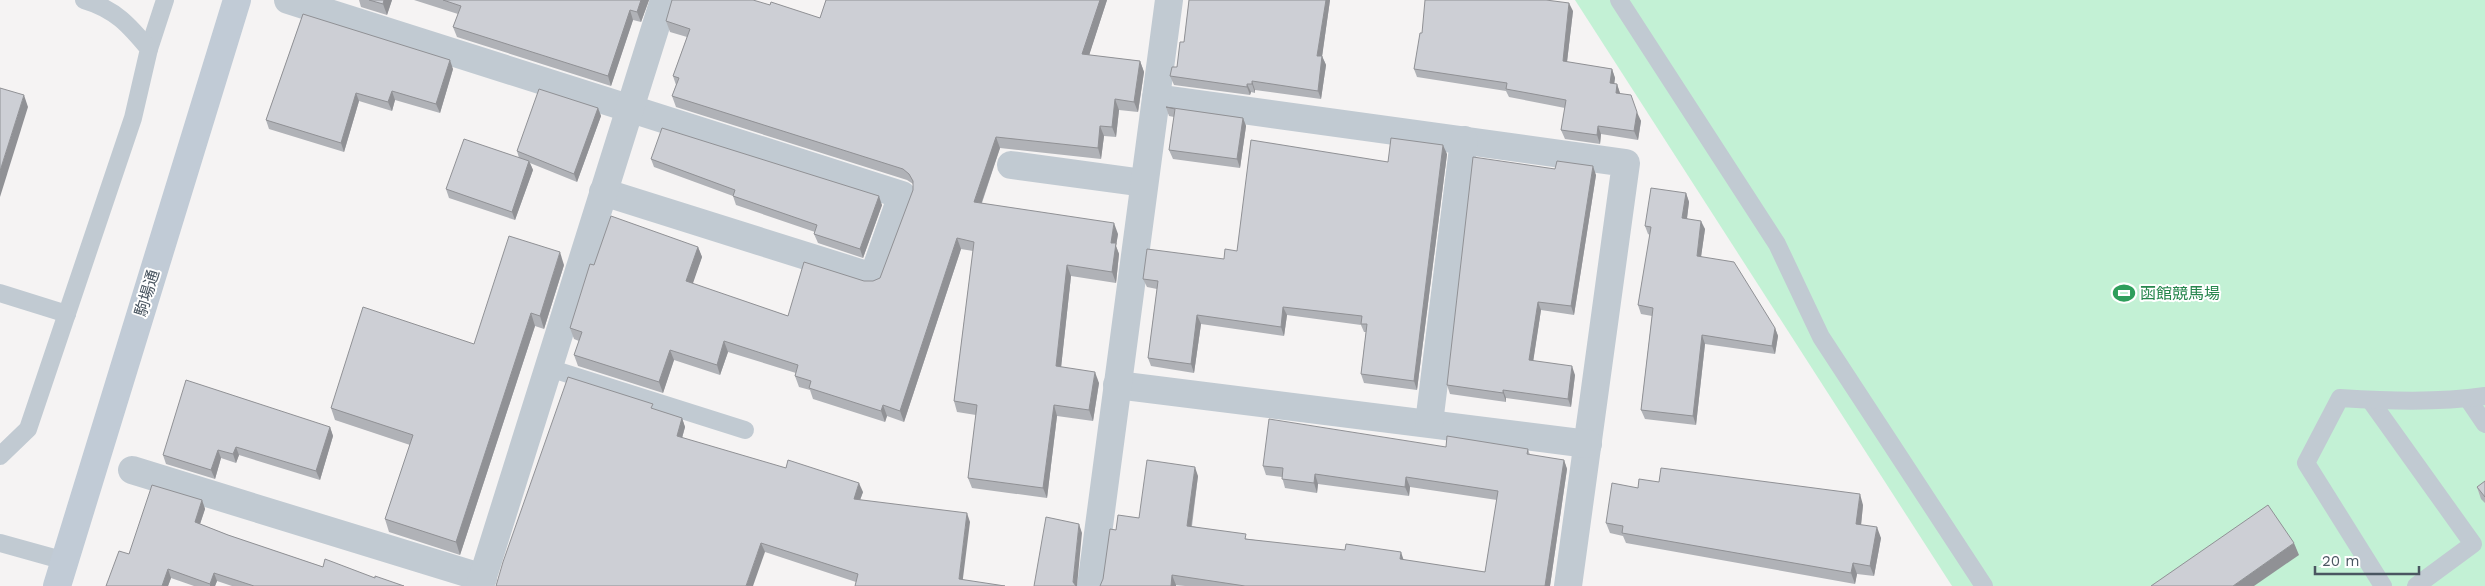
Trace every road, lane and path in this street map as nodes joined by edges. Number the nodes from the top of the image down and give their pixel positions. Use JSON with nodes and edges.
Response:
{"nodes":[{"id":1,"x":84,"y":0,"type":"edge"},
{"id":2,"x":165,"y":0,"type":"edge"},
{"id":3,"x":237,"y":0,"type":"edge"},
{"id":4,"x":288,"y":0,"type":"edge"},
{"id":5,"x":664,"y":0,"type":"edge"},
{"id":6,"x":1169,"y":0,"type":"edge"},
{"id":7,"x":1619,"y":0,"type":"edge"},
{"id":8,"x":149,"y":49,"type":"junction"},
{"id":9,"x":1156,"y":98,"type":"junction"},
{"id":10,"x":629,"y":108,"type":"junction"},
{"id":11,"x":1464,"y":140,"type":"junction"},
{"id":12,"x":1011,"y":164,"type":"dead end"},
{"id":13,"x":1144,"y":183,"type":"junction"},
{"id":14,"x":603,"y":192,"type":"junction"},
{"id":15,"x":0,"y":294,"type":"edge"},
{"id":16,"x":67,"y":314,"type":"junction"},
{"id":17,"x":549,"y":368,"type":"junction"},
{"id":18,"x":1117,"y":385,"type":"junction"},
{"id":19,"x":2476,"y":397,"type":"edge"},
{"id":20,"x":2370,"y":400,"type":"junction"},
{"id":21,"x":1429,"y":423,"type":"junction"},
{"id":22,"x":2485,"y":424,"type":"edge"},
{"id":23,"x":745,"y":430,"type":"dead end"},
{"id":24,"x":1588,"y":444,"type":"junction"},
{"id":25,"x":0,"y":456,"type":"edge"},
{"id":26,"x":132,"y":470,"type":"dead end"},
{"id":27,"x":0,"y":543,"type":"edge"},
{"id":28,"x":61,"y":574,"type":"edge"},
{"id":29,"x":482,"y":582,"type":"edge"},
{"id":30,"x":1092,"y":586,"type":"edge"},
{"id":31,"x":1568,"y":586,"type":"edge"},
{"id":32,"x":1984,"y":586,"type":"edge"},
{"id":33,"x":2383,"y":586,"type":"edge"},
{"id":34,"x":2416,"y":586,"type":"edge"}],
"edges":[{"from":1,"to":8,"type":"lane"},
{"from":2,"to":8,"type":"lane"},
{"from":3,"to":28,"type":"street","name":"駒場通"},
{"from":4,"to":10,"type":"street"},
{"from":5,"to":10,"type":"street"},
{"from":6,"to":9,"type":"street"},
{"from":7,"to":32,"type":"lane"},
{"from":8,"to":16,"type":"lane"},
{"from":9,"to":11,"type":"street"},
{"from":9,"to":13,"type":"street"},
{"from":10,"to":14,"type":"street"},
{"from":10,"to":14,"type":"street"},
{"from":11,"to":21,"type":"street"},
{"from":11,"to":24,"type":"street"},
{"from":12,"to":13,"type":"street"},
{"from":13,"to":18,"type":"street"},
{"from":14,"to":17,"type":"street"},
{"from":15,"to":16,"type":"lane"},
{"from":16,"to":25,"type":"lane"},
{"from":17,"to":23,"type":"lane"},
{"from":17,"to":29,"type":"street"},
{"from":18,"to":21,"type":"street"},
{"from":18,"to":30,"type":"street"},
{"from":19,"to":20,"type":"lane"},
{"from":19,"to":22,"type":"lane"},
{"from":20,"to":33,"type":"lane"},
{"from":20,"to":34,"type":"lane"},
{"from":21,"to":24,"type":"street"},
{"from":24,"to":31,"type":"street"},
{"from":26,"to":29,"type":"street"},
{"from":27,"to":28,"type":"lane"}]}
